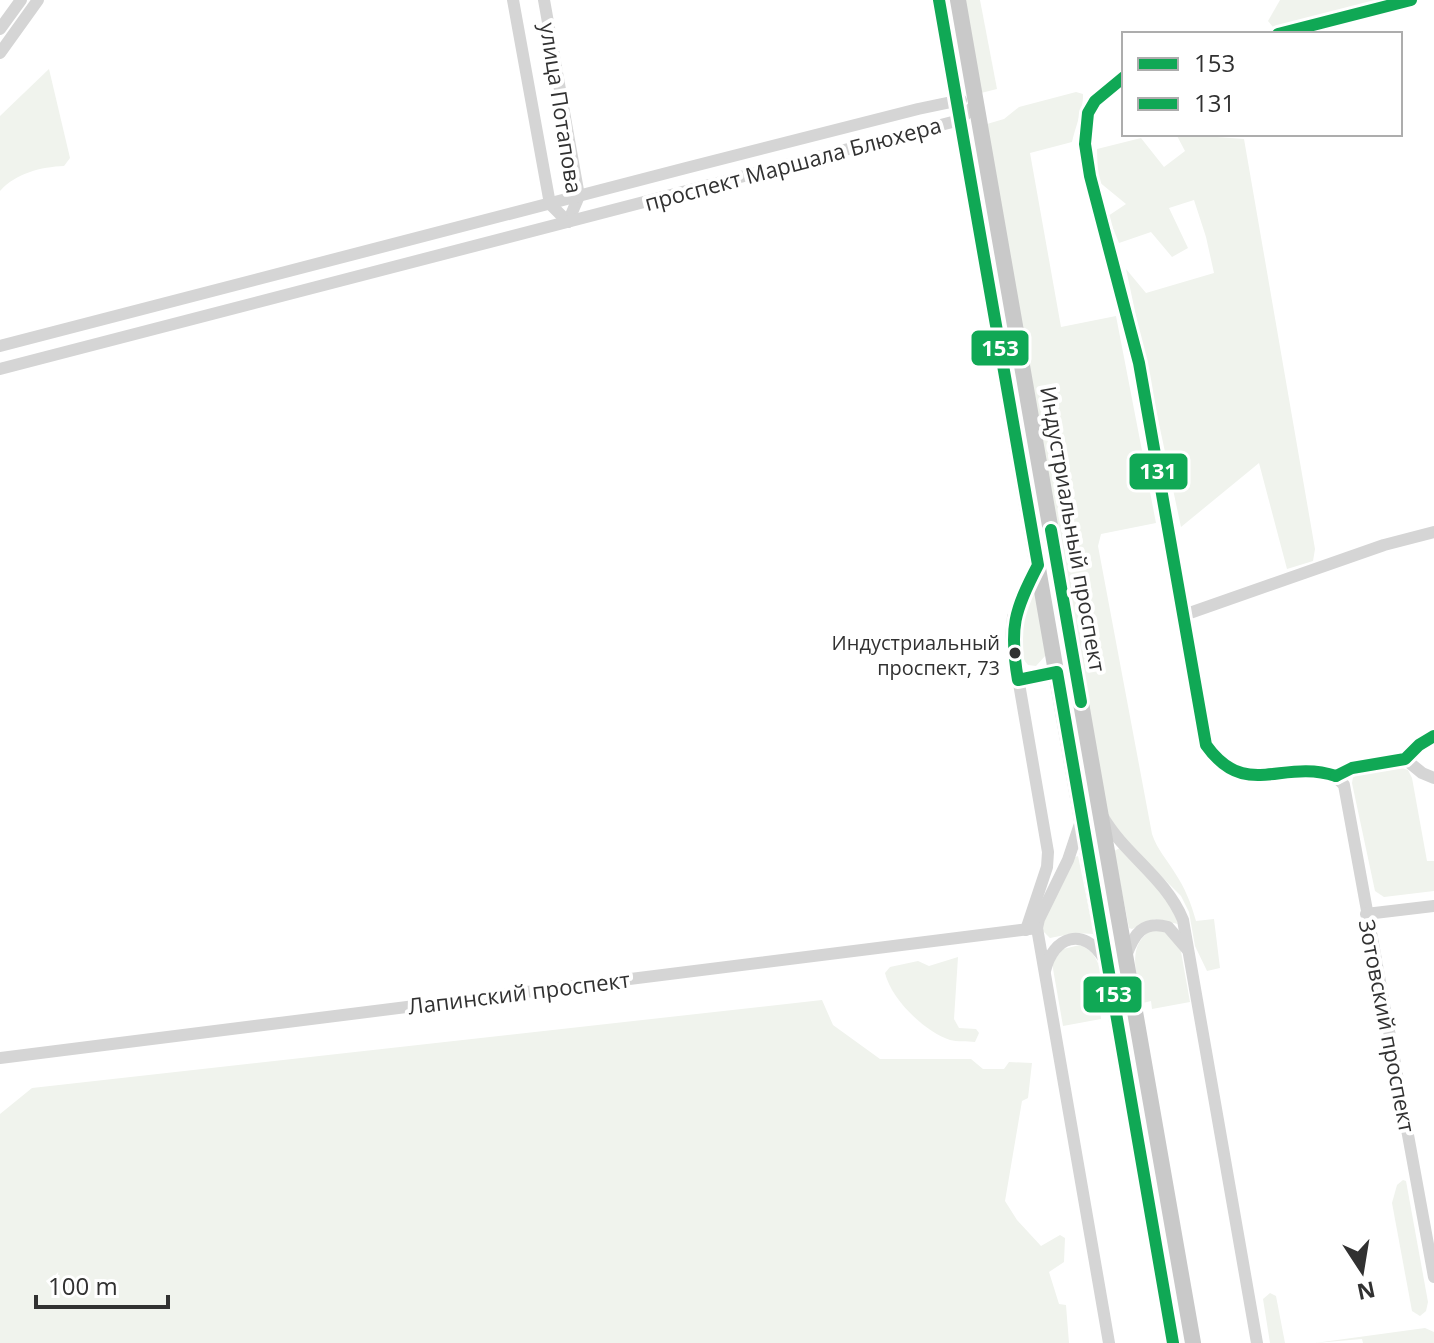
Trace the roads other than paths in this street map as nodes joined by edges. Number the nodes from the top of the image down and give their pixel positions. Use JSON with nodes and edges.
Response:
{"nodes":[{"id":1,"x":21,"y":0,"type":"edge"},
{"id":2,"x":38,"y":0,"type":"edge"},
{"id":3,"x":513,"y":0,"type":"edge"},
{"id":4,"x":544,"y":0,"type":"edge"},
{"id":5,"x":939,"y":0,"type":"edge"},
{"id":6,"x":958,"y":0,"type":"edge"},
{"id":7,"x":1411,"y":0,"type":"edge"},
{"id":8,"x":0,"y":29,"type":"edge"},
{"id":9,"x":1286,"y":32,"type":"edge"},
{"id":10,"x":0,"y":53,"type":"edge"},
{"id":11,"x":1121,"y":78,"type":"edge"},
{"id":12,"x":957,"y":99,"type":"junction"},
{"id":13,"x":976,"y":104,"type":"junction"},
{"id":14,"x":960,"y":120,"type":"junction"},
{"id":15,"x":579,"y":196,"type":"junction"},
{"id":16,"x":550,"y":204,"type":"junction"},
{"id":17,"x":568,"y":222,"type":"junction"},
{"id":18,"x":0,"y":346,"type":"edge"},
{"id":19,"x":0,"y":369,"type":"edge"},
{"id":20,"x":1434,"y":532,"type":"edge"},
{"id":21,"x":1038,"y":565,"type":"junction"},
{"id":22,"x":1184,"y":615,"type":"junction"},
{"id":23,"x":1057,"y":672,"type":"junction"},
{"id":24,"x":1018,"y":680,"type":"junction"},
{"id":25,"x":1434,"y":736,"type":"edge"},
{"id":26,"x":1405,"y":759,"type":"junction"},
{"id":27,"x":1336,"y":776,"type":"junction"},
{"id":28,"x":1434,"y":778,"type":"edge"},
{"id":29,"x":1100,"y":810,"type":"junction"},
{"id":30,"x":1082,"y":813,"type":"junction"},
{"id":31,"x":1434,"y":906,"type":"edge"},
{"id":32,"x":1366,"y":914,"type":"junction"},
{"id":33,"x":1032,"y":929,"type":"junction"},
{"id":34,"x":1189,"y":951,"type":"junction"},
{"id":35,"x":1125,"y":959,"type":"junction"},
{"id":36,"x":1106,"y":964,"type":"junction"},
{"id":37,"x":1044,"y":974,"type":"junction"},
{"id":38,"x":0,"y":1058,"type":"edge"},
{"id":39,"x":1434,"y":1277,"type":"edge"},
{"id":40,"x":1109,"y":1343,"type":"edge"},
{"id":41,"x":1173,"y":1343,"type":"edge"},
{"id":42,"x":1193,"y":1343,"type":"edge"},
{"id":43,"x":1257,"y":1343,"type":"edge"}],
"edges":[{"from":1,"to":8,"type":"street"},
{"from":2,"to":10,"type":"street"},
{"from":3,"to":16,"type":"street","name":"улица Потапова"},
{"from":4,"to":15,"type":"street","name":"улица Потапова"},
{"from":5,"to":12,"type":"main road","name":"Индустриальный проспект"},
{"from":6,"to":13,"type":"main road","name":"Индустриальный проспект"},
{"from":7,"to":9,"type":"street"},
{"from":11,"to":22,"type":"street"},
{"from":12,"to":13,"type":"street","name":"проспект Маршала Блюхера"},
{"from":12,"to":14,"type":"main road","name":"Индустриальный проспект"},
{"from":12,"to":15,"type":"street","name":"проспект Маршала Блюхера"},
{"from":13,"to":14,"type":"street","name":"проспект Маршала Блюхера"},
{"from":13,"to":29,"type":"main road","name":"Индустриальный проспект"},
{"from":14,"to":17,"type":"street","name":"проспект Маршала Блюхера"},
{"from":14,"to":21,"type":"main road","name":"Индустриальный проспект"},
{"from":15,"to":16,"type":"street","name":"проспект Маршала Блюхера"},
{"from":15,"to":17,"type":"street","name":"улица Потапова"},
{"from":16,"to":17,"type":"street","name":"улица Потапова"},
{"from":16,"to":18,"type":"street","name":"проспект Маршала Блюхера"},
{"from":17,"to":19,"type":"street","name":"проспект Маршала Блюхера"},
{"from":20,"to":22,"type":"street"},
{"from":21,"to":23,"type":"main road","name":"Индустриальный проспект"},
{"from":21,"to":24,"type":"street"},
{"from":22,"to":27,"type":"street"},
{"from":23,"to":24,"type":"street"},
{"from":23,"to":30,"type":"main road","name":"Индустриальный проспект"},
{"from":24,"to":33,"type":"street"},
{"from":25,"to":26,"type":"street"},
{"from":26,"to":27,"type":"street"},
{"from":26,"to":28,"type":"street"},
{"from":27,"to":32,"type":"street","name":"Зотовский проспект"},
{"from":29,"to":34,"type":"street"},
{"from":29,"to":35,"type":"main road","name":"Индустриальный проспект"},
{"from":30,"to":33,"type":"street"},
{"from":30,"to":36,"type":"main road","name":"Индустриальный проспект"},
{"from":31,"to":32,"type":"street"},
{"from":32,"to":39,"type":"street","name":"Зотовский проспект"},
{"from":33,"to":37,"type":"street"},
{"from":33,"to":38,"type":"street","name":"Лапинский проспект"},
{"from":34,"to":35,"type":"street"},
{"from":34,"to":43,"type":"street"},
{"from":35,"to":42,"type":"main road","name":"Индустриальный проспект"},
{"from":36,"to":37,"type":"street"},
{"from":36,"to":41,"type":"main road","name":"Индустриальный проспект"},
{"from":37,"to":40,"type":"street"}]}
